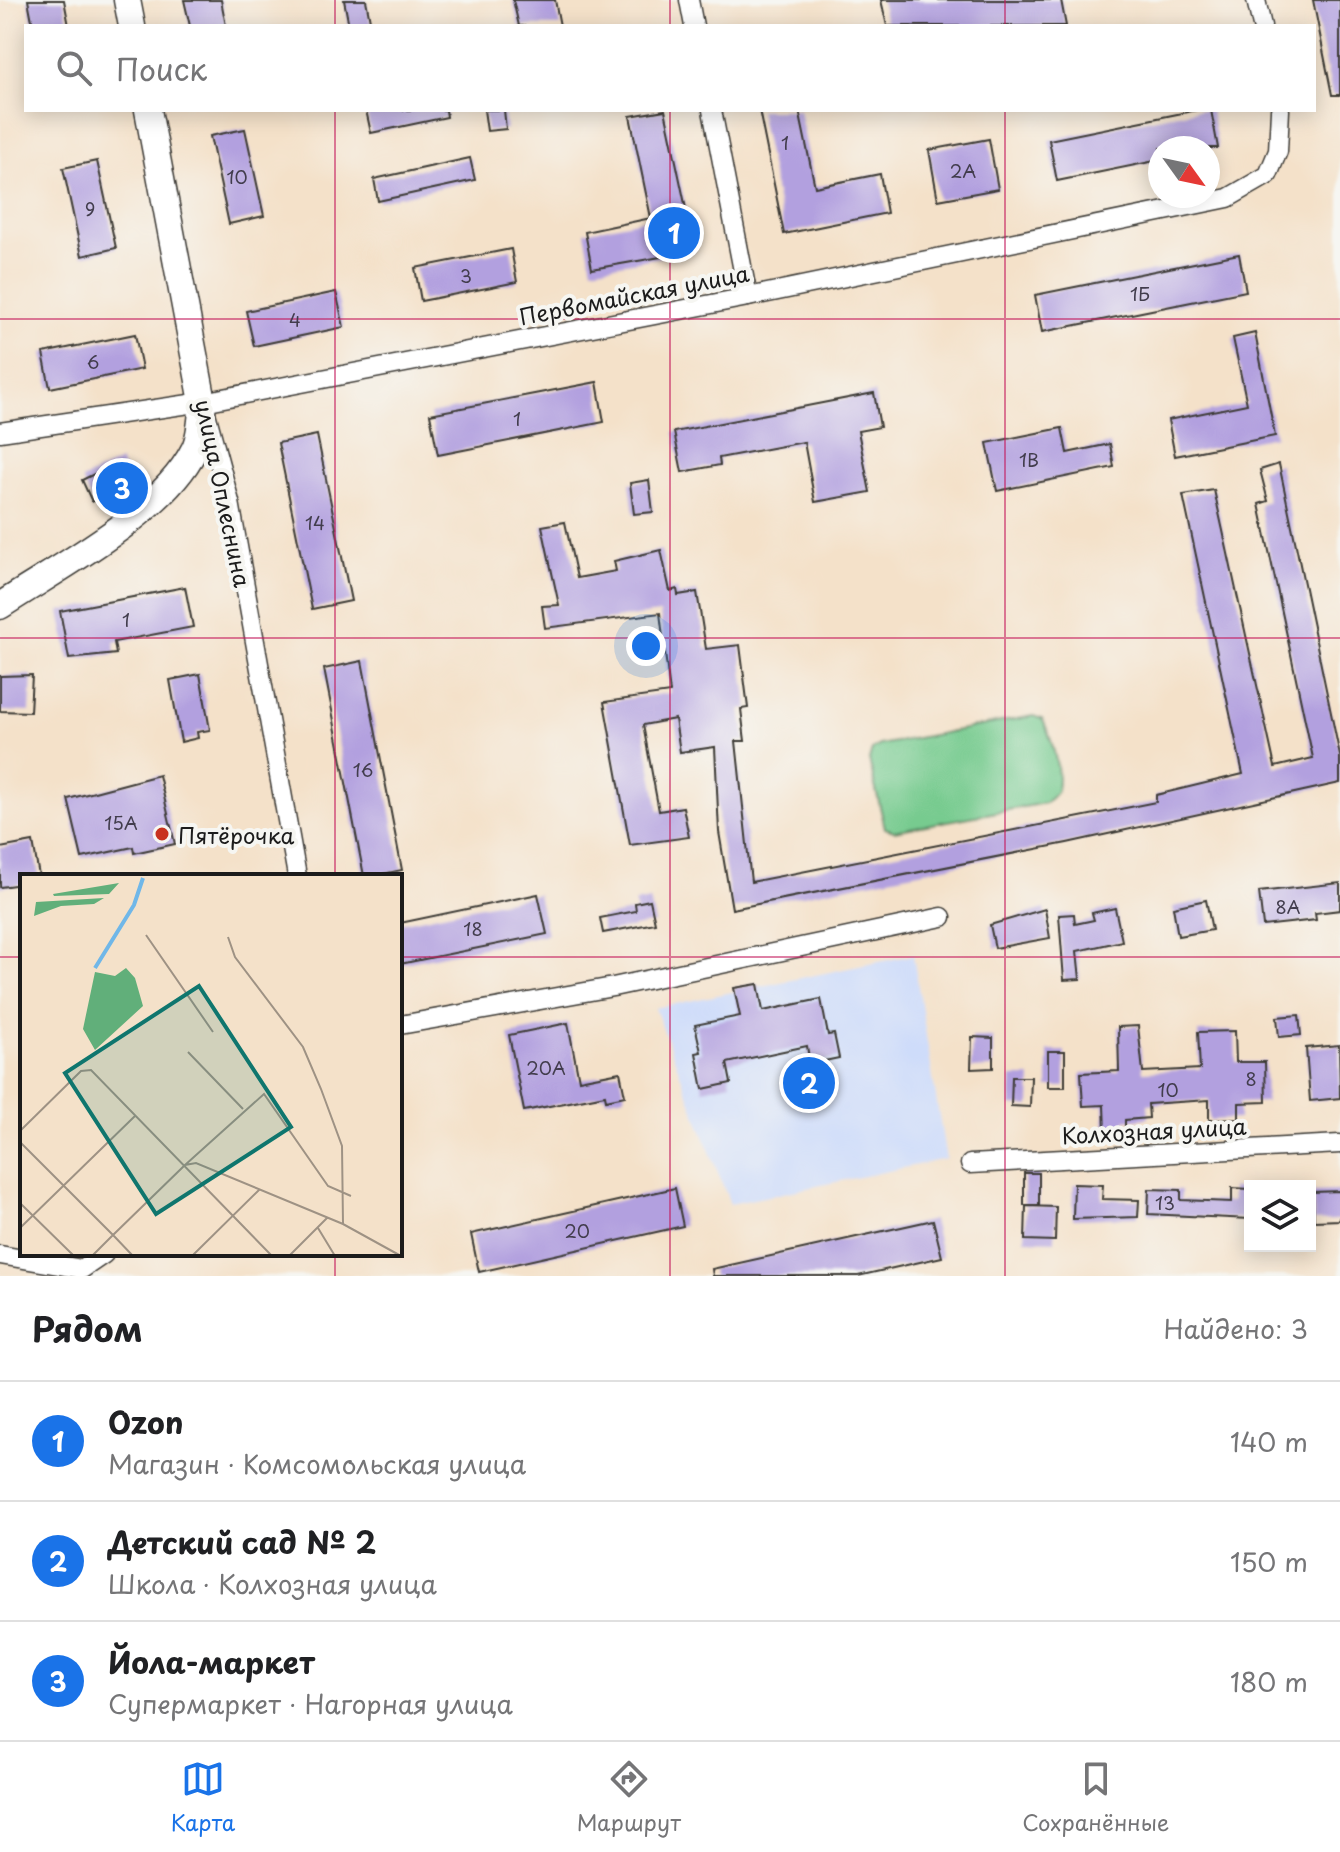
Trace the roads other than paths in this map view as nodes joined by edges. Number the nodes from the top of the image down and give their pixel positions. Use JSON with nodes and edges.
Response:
{"nodes":[{"id":1,"x":127,"y":0,"type":"edge"},
{"id":2,"x":689,"y":0,"type":"edge"},
{"id":3,"x":1256,"y":0,"type":"edge"},
{"id":4,"x":132,"y":24,"type":"edge"},
{"id":5,"x":694,"y":24,"type":"edge"},
{"id":6,"x":1262,"y":24,"type":"edge"},
{"id":7,"x":148,"y":112,"type":"edge"},
{"id":8,"x":712,"y":112,"type":"edge"},
{"id":9,"x":1280,"y":112,"type":"edge"},
{"id":10,"x":748,"y":297,"type":"junction"},
{"id":11,"x":203,"y":402,"type":"junction"},
{"id":12,"x":0,"y":432,"type":"edge"},
{"id":13,"x":0,"y":606,"type":"edge"},
{"id":14,"x":297,"y":874,"type":"edge"},
{"id":15,"x":942,"y":917,"type":"dead end"},
{"id":16,"x":402,"y":1025,"type":"edge"},
{"id":17,"x":1340,"y":1144,"type":"edge"},
{"id":18,"x":970,"y":1164,"type":"dead end"},
{"id":19,"x":0,"y":1255,"type":"edge"},
{"id":20,"x":101,"y":1256,"type":"edge"}],
"edges":[{"from":1,"to":4,"type":"main road"},
{"from":2,"to":5,"type":"street"},
{"from":3,"to":6,"type":"street"},
{"from":7,"to":11,"type":"main road","name":"улица Оплеснина"},
{"from":8,"to":10,"type":"street"},
{"from":9,"to":10,"type":"street","name":"Первомайская улица"},
{"from":10,"to":11,"type":"street","name":"Первомайская улица"},
{"from":11,"to":12,"type":"street","name":"Первомайская улица"},
{"from":11,"to":13,"type":"main road"},
{"from":11,"to":14,"type":"street","name":"улица Оплеснина"},
{"from":15,"to":16,"type":"street"},
{"from":17,"to":18,"type":"street","name":"Колхозная улица"},
{"from":19,"to":20,"type":"street"}]}
